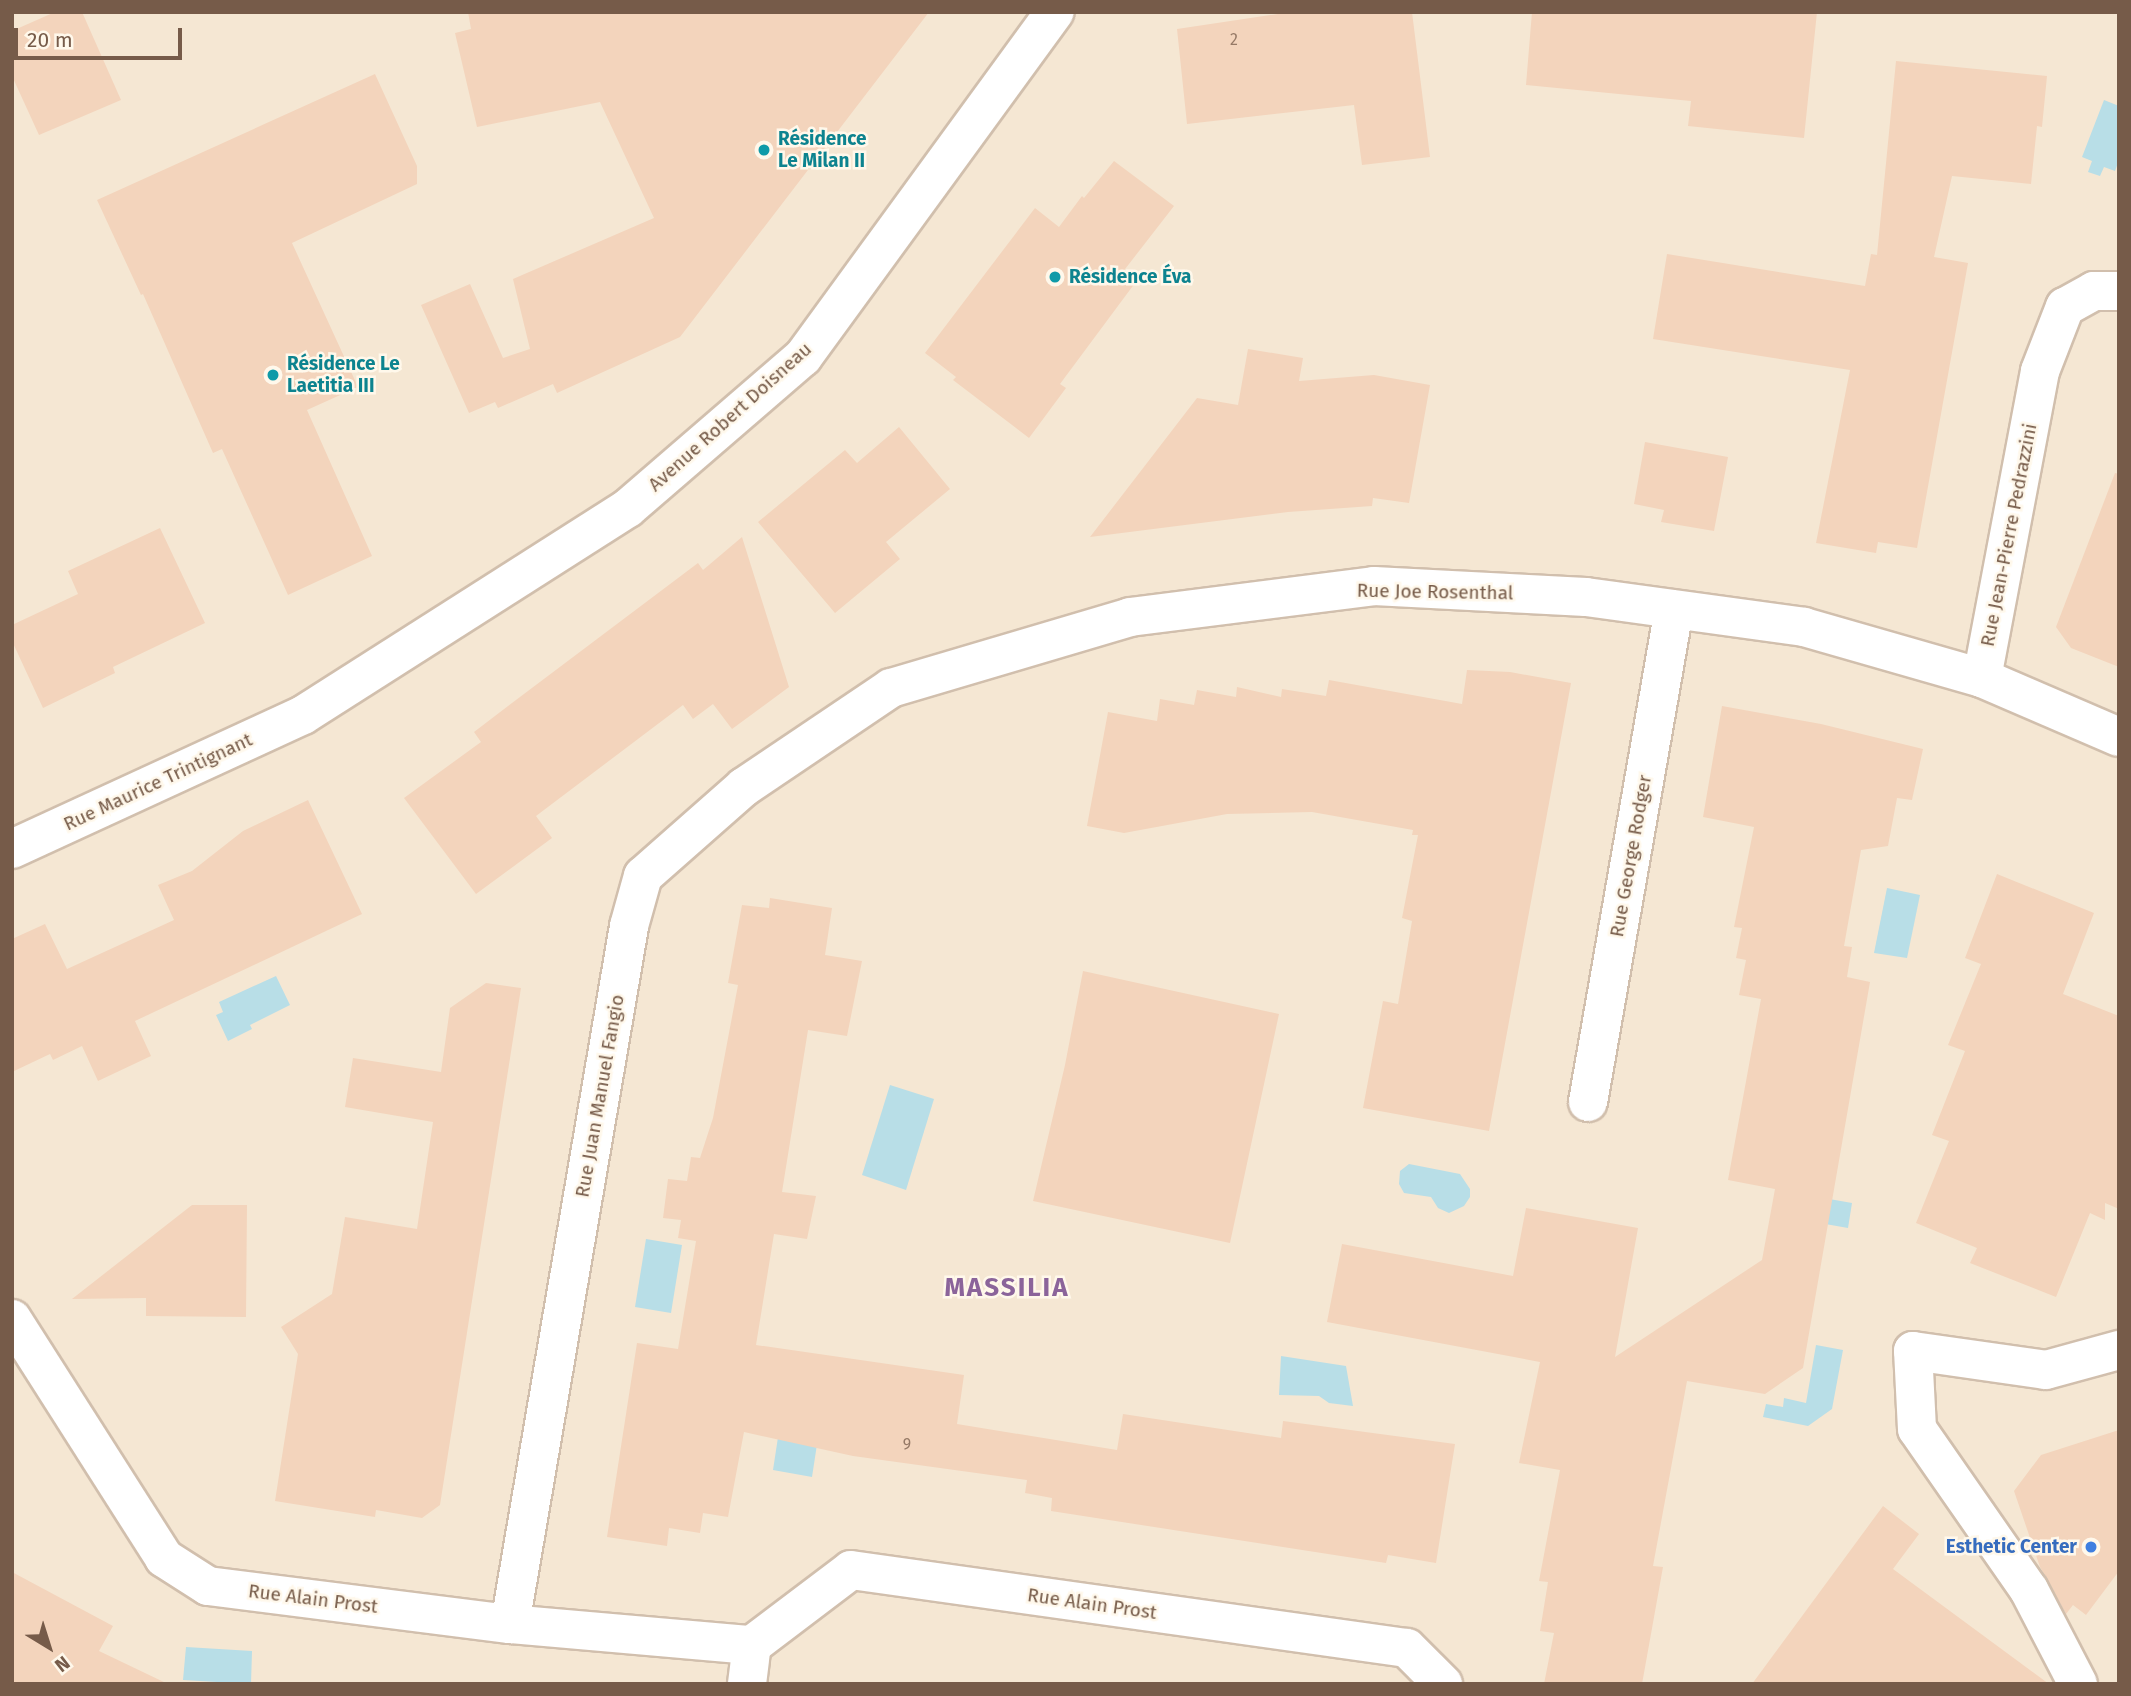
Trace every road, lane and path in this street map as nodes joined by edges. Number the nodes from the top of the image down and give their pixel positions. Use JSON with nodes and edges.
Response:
{"nodes":[{"id":1,"x":1055,"y":12,"type":"edge"},
{"id":2,"x":2119,"y":291,"type":"edge"},
{"id":3,"x":1674,"y":609,"type":"junction"},
{"id":4,"x":1982,"y":678,"type":"junction"},
{"id":5,"x":891,"y":688,"type":"joint"},
{"id":6,"x":303,"y":715,"type":"joint"},
{"id":7,"x":2119,"y":737,"type":"edge"},
{"id":8,"x":12,"y":849,"type":"edge"},
{"id":9,"x":1588,"y":1102,"type":"dead end"},
{"id":10,"x":12,"y":1319,"type":"edge"},
{"id":11,"x":2119,"y":1350,"type":"edge"},
{"id":12,"x":510,"y":1624,"type":"junction"},
{"id":13,"x":752,"y":1645,"type":"junction"},
{"id":14,"x":747,"y":1684,"type":"edge"},
{"id":15,"x":1443,"y":1684,"type":"edge"},
{"id":16,"x":2078,"y":1684,"type":"edge"}],
"edges":[{"from":1,"to":6,"type":"street","name":"Avenue Robert Doisneau"},
{"from":2,"to":4,"type":"street","name":"Rue Jean-Pierre Pedrazzini"},
{"from":3,"to":4,"type":"street","name":"Rue Joe Rosenthal"},
{"from":3,"to":5,"type":"street","name":"Rue Joe Rosenthal"},
{"from":3,"to":9,"type":"street","name":"Rue George Rodger"},
{"from":4,"to":7,"type":"street"},
{"from":5,"to":12,"type":"street","name":"Rue Juan Manuel Fangio"},
{"from":6,"to":8,"type":"street","name":"Rue Maurice Trintignant"},
{"from":10,"to":12,"type":"street","name":"Rue Alain Prost"},
{"from":11,"to":16,"type":"street"},
{"from":12,"to":13,"type":"street","name":"Rue Alain Prost"},
{"from":13,"to":14,"type":"street"},
{"from":13,"to":15,"type":"street","name":"Rue Alain Prost"}]}
